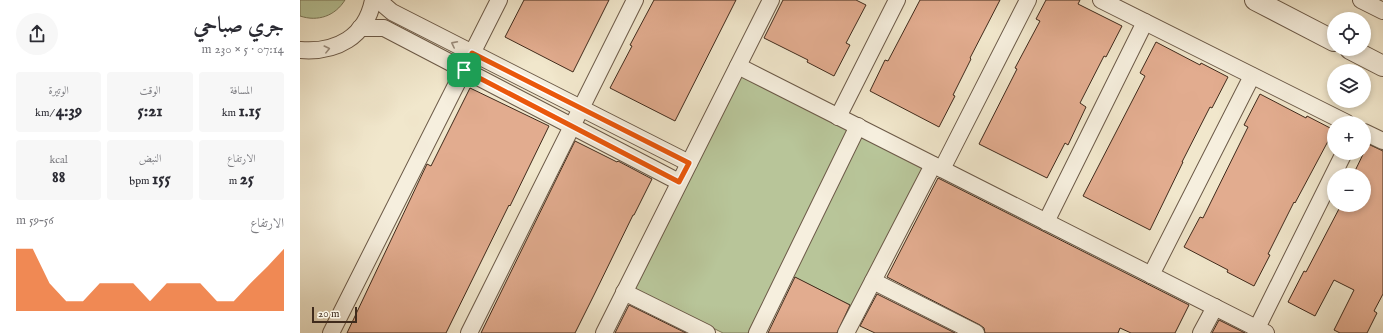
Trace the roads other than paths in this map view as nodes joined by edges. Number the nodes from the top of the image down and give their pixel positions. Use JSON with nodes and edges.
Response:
{"nodes":[{"id":1,"x":372,"y":0,"type":"edge"},
{"id":2,"x":378,"y":0,"type":"edge"},
{"id":3,"x":499,"y":0,"type":"edge"},
{"id":4,"x":635,"y":0,"type":"edge"},
{"id":5,"x":771,"y":0,"type":"edge"},
{"id":6,"x":897,"y":0,"type":"edge"},
{"id":7,"x":1028,"y":0,"type":"edge"},
{"id":8,"x":1101,"y":0,"type":"edge"},
{"id":9,"x":1255,"y":0,"type":"edge"},
{"id":10,"x":1361,"y":0,"type":"edge"},
{"id":11,"x":1383,"y":11,"type":"edge"},
{"id":12,"x":1145,"y":22,"type":"junction"},
{"id":13,"x":360,"y":28,"type":"junction"},
{"id":14,"x":1327,"y":37,"type":"edge"},
{"id":15,"x":300,"y":50,"type":"edge"},
{"id":16,"x":472,"y":53,"type":"junction"},
{"id":17,"x":1364,"y":56,"type":"edge"},
{"id":18,"x":738,"y":66,"type":"junction"},
{"id":19,"x":1383,"y":66,"type":"edge"},
{"id":20,"x":464,"y":70,"type":"junction"},
{"id":21,"x":1252,"y":76,"type":"junction"},
{"id":22,"x":581,"y":108,"type":"junction"},
{"id":23,"x":1333,"y":116,"type":"edge"},
{"id":24,"x":838,"y":117,"type":"junction"},
{"id":25,"x":572,"y":126,"type":"junction"},
{"id":26,"x":858,"y":126,"type":"junction"},
{"id":27,"x":1371,"y":135,"type":"edge"},
{"id":28,"x":1383,"y":141,"type":"edge"},
{"id":29,"x":1341,"y":160,"type":"edge"},
{"id":30,"x":689,"y":163,"type":"junction"},
{"id":31,"x":937,"y":167,"type":"junction"},
{"id":32,"x":679,"y":182,"type":"junction"},
{"id":33,"x":1046,"y":222,"type":"junction"},
{"id":34,"x":1151,"y":275,"type":"junction"},
{"id":35,"x":873,"y":280,"type":"junction"},
{"id":36,"x":624,"y":292,"type":"junction"},
{"id":37,"x":1215,"y":307,"type":"junction"},
{"id":38,"x":1261,"y":331,"type":"edge"},
{"id":39,"x":332,"y":333,"type":"edge"},
{"id":40,"x":469,"y":333,"type":"edge"},
{"id":41,"x":604,"y":333,"type":"edge"},
{"id":42,"x":707,"y":333,"type":"edge"},
{"id":43,"x":757,"y":333,"type":"edge"},
{"id":44,"x":846,"y":333,"type":"edge"},
{"id":45,"x":976,"y":333,"type":"edge"},
{"id":46,"x":1201,"y":333,"type":"edge"}],
"edges":[{"from":1,"to":13,"type":"street"},
{"from":16,"to":2,"type":"street","one_way":true},
{"from":3,"to":16,"type":"street"},
{"from":4,"to":22,"type":"street"},
{"from":5,"to":18,"type":"street"},
{"from":6,"to":24,"type":"street"},
{"from":7,"to":31,"type":"street"},
{"from":8,"to":12,"type":"street"},
{"from":9,"to":14,"type":"street"},
{"from":10,"to":11,"type":"street"},
{"from":12,"to":21,"type":"street"},
{"from":12,"to":33,"type":"street"},
{"from":15,"to":13,"type":"street","one_way":true},
{"from":13,"to":20,"type":"street"},
{"from":16,"to":20,"type":"street"},
{"from":16,"to":22,"type":"street"},
{"from":17,"to":19,"type":"street"},
{"from":18,"to":24,"type":"street"},
{"from":18,"to":30,"type":"street"},
{"from":20,"to":25,"type":"street"},
{"from":20,"to":39,"type":"street"},
{"from":21,"to":23,"type":"street"},
{"from":21,"to":34,"type":"street"},
{"from":22,"to":25,"type":"street"},
{"from":22,"to":30,"type":"street"},
{"from":24,"to":26,"type":"street"},
{"from":25,"to":32,"type":"street"},
{"from":25,"to":40,"type":"street"},
{"from":26,"to":31,"type":"street"},
{"from":26,"to":43,"type":"street"},
{"from":27,"to":28,"type":"street"},
{"from":29,"to":38,"type":"street"},
{"from":30,"to":32,"type":"street"},
{"from":31,"to":33,"type":"street"},
{"from":31,"to":35,"type":"street"},
{"from":32,"to":36,"type":"street"},
{"from":33,"to":34,"type":"street"},
{"from":34,"to":37,"type":"street"},
{"from":35,"to":44,"type":"street"},
{"from":35,"to":45,"type":"street"},
{"from":36,"to":41,"type":"street"},
{"from":36,"to":42,"type":"street"},
{"from":37,"to":38,"type":"street"},
{"from":37,"to":46,"type":"street"}]}
